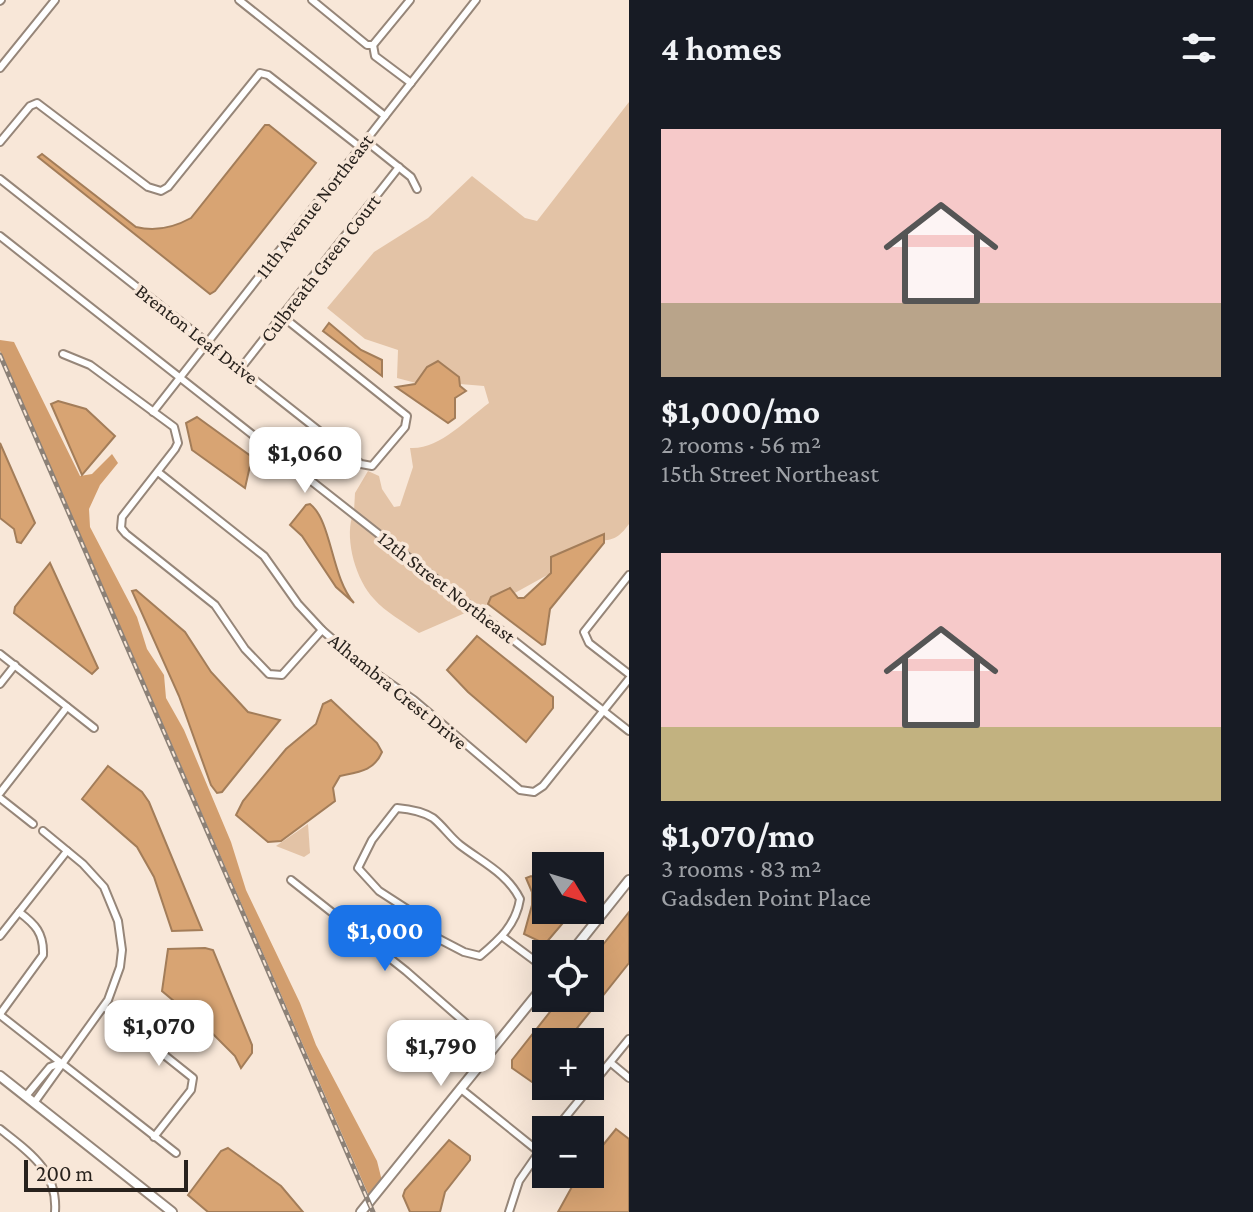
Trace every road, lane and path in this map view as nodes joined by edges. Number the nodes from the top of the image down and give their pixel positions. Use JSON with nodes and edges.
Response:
{"nodes":[{"id":1,"x":55,"y":0,"type":"edge"},
{"id":2,"x":239,"y":0,"type":"edge"},
{"id":3,"x":312,"y":0,"type":"edge"},
{"id":4,"x":410,"y":0,"type":"edge"},
{"id":5,"x":476,"y":0,"type":"edge"},
{"id":6,"x":249,"y":3,"type":"edge"},
{"id":7,"x":373,"y":45,"type":"junction"},
{"id":8,"x":0,"y":68,"type":"edge"},
{"id":9,"x":411,"y":83,"type":"junction"},
{"id":10,"x":385,"y":116,"type":"junction"},
{"id":11,"x":366,"y":141,"type":"junction"},
{"id":12,"x":0,"y":142,"type":"edge"},
{"id":13,"x":360,"y":147,"type":"junction"},
{"id":14,"x":399,"y":167,"type":"junction"},
{"id":15,"x":0,"y":179,"type":"edge"},
{"id":16,"x":417,"y":189,"type":"dead end"},
{"id":17,"x":0,"y":236,"type":"edge"},
{"id":18,"x":282,"y":316,"type":"junction"},
{"id":19,"x":208,"y":342,"type":"junction"},
{"id":20,"x":63,"y":354,"type":"dead end"},
{"id":21,"x":241,"y":368,"type":"junction"},
{"id":22,"x":180,"y":378,"type":"junction"},
{"id":23,"x":153,"y":412,"type":"junction"},
{"id":24,"x":158,"y":472,"type":"junction"},
{"id":25,"x":629,"y":575,"type":"edge"},
{"id":26,"x":322,"y":630,"type":"junction"},
{"id":27,"x":0,"y":654,"type":"edge"},
{"id":28,"x":15,"y":665,"type":"junction"},
{"id":29,"x":629,"y":676,"type":"edge"},
{"id":30,"x":0,"y":684,"type":"edge"},
{"id":31,"x":67,"y":707,"type":"junction"},
{"id":32,"x":604,"y":710,"type":"junction"},
{"id":33,"x":94,"y":728,"type":"dead end"},
{"id":34,"x":629,"y":731,"type":"edge"},
{"id":35,"x":0,"y":796,"type":"edge"},
{"id":36,"x":33,"y":824,"type":"dead end"},
{"id":37,"x":43,"y":831,"type":"dead end"},
{"id":38,"x":67,"y":851,"type":"junction"},
{"id":39,"x":291,"y":880,"type":"dead end"},
{"id":40,"x":629,"y":880,"type":"edge"},
{"id":41,"x":19,"y":912,"type":"junction"},
{"id":42,"x":0,"y":936,"type":"edge"},
{"id":43,"x":503,"y":937,"type":"junction"},
{"id":44,"x":581,"y":940,"type":"edge"},
{"id":45,"x":532,"y":959,"type":"edge"},
{"id":46,"x":532,"y":1000,"type":"edge"},
{"id":47,"x":104,"y":1007,"type":"junction"},
{"id":48,"x":0,"y":1015,"type":"edge"},
{"id":49,"x":629,"y":1039,"type":"edge"},
{"id":50,"x":494,"y":1048,"type":"junction"},
{"id":51,"x":60,"y":1063,"type":"junction"},
{"id":52,"x":611,"y":1063,"type":"junction"},
{"id":53,"x":0,"y":1076,"type":"edge"},
{"id":54,"x":629,"y":1078,"type":"edge"},
{"id":55,"x":461,"y":1089,"type":"junction"},
{"id":56,"x":26,"y":1096,"type":"junction"},
{"id":57,"x":34,"y":1103,"type":"junction"},
{"id":58,"x":567,"y":1116,"type":"edge"},
{"id":59,"x":0,"y":1129,"type":"edge"},
{"id":60,"x":154,"y":1137,"type":"junction"},
{"id":61,"x":532,"y":1146,"type":"edge"},
{"id":62,"x":176,"y":1153,"type":"dead end"},
{"id":63,"x":532,"y":1160,"type":"edge"},
{"id":64,"x":55,"y":1212,"type":"edge"},
{"id":65,"x":172,"y":1212,"type":"edge"},
{"id":66,"x":361,"y":1212,"type":"edge"},
{"id":67,"x":509,"y":1212,"type":"edge"}],
"edges":[{"from":1,"to":8,"type":"street"},
{"from":2,"to":6,"type":"street"},
{"from":3,"to":7,"type":"street"},
{"from":4,"to":7,"type":"street"},
{"from":5,"to":9,"type":"street","name":"11th Avenue Northeast"},
{"from":6,"to":10,"type":"street"},
{"from":7,"to":9,"type":"street"},
{"from":9,"to":10,"type":"street","name":"11th Avenue Northeast"},
{"from":10,"to":11,"type":"street","name":"11th Avenue Northeast"},
{"from":11,"to":13,"type":"street","name":"11th Avenue Northeast"},
{"from":11,"to":14,"type":"street"},
{"from":12,"to":13,"type":"street"},
{"from":13,"to":19,"type":"street","name":"11th Avenue Northeast"},
{"from":14,"to":16,"type":"street"},
{"from":14,"to":18,"type":"street","name":"Culbreath Green Court"},
{"from":15,"to":19,"type":"street","name":"Brenton Leaf Drive"},
{"from":17,"to":22,"type":"street","name":"12th Street Northeast"},
{"from":18,"to":21,"type":"street","name":"Culbreath Green Court"},
{"from":18,"to":21,"type":"street","name":"Brenton Leaf Drive"},
{"from":19,"to":21,"type":"street","name":"Brenton Leaf Drive"},
{"from":19,"to":22,"type":"street","name":"11th Avenue Northeast"},
{"from":20,"to":23,"type":"street"},
{"from":22,"to":23,"type":"street","name":"11th Avenue Northeast"},
{"from":22,"to":32,"type":"street","name":"12th Street Northeast"},
{"from":23,"to":24,"type":"street"},
{"from":24,"to":26,"type":"street","name":"Alhambra Crest Drive"},
{"from":24,"to":26,"type":"street"},
{"from":25,"to":29,"type":"street"},
{"from":26,"to":32,"type":"street","name":"Alhambra Crest Drive"},
{"from":27,"to":28,"type":"street"},
{"from":28,"to":30,"type":"street"},
{"from":28,"to":31,"type":"street"},
{"from":29,"to":32,"type":"street"},
{"from":31,"to":33,"type":"street"},
{"from":31,"to":35,"type":"street"},
{"from":32,"to":34,"type":"street","name":"12th Street Northeast"},
{"from":35,"to":36,"type":"street"},
{"from":37,"to":38,"type":"street"},
{"from":38,"to":41,"type":"street"},
{"from":38,"to":47,"type":"street"},
{"from":39,"to":50,"type":"street"},
{"from":40,"to":44,"type":"street"},
{"from":41,"to":42,"type":"street"},
{"from":41,"to":48,"type":"street"},
{"from":43,"to":43,"type":"street"},
{"from":43,"to":45,"type":"street"},
{"from":46,"to":50,"type":"street"},
{"from":47,"to":51,"type":"street"},
{"from":47,"to":60,"type":"street"},
{"from":48,"to":51,"type":"street"},
{"from":49,"to":52,"type":"street"},
{"from":50,"to":55,"type":"street"},
{"from":51,"to":56,"type":"street"},
{"from":51,"to":57,"type":"street"},
{"from":51,"to":60,"type":"street"},
{"from":52,"to":54,"type":"street"},
{"from":52,"to":58,"type":"street"},
{"from":53,"to":56,"type":"street"},
{"from":55,"to":61,"type":"street"},
{"from":55,"to":66,"type":"street"},
{"from":56,"to":57,"type":"street"},
{"from":57,"to":65,"type":"street"},
{"from":59,"to":64,"type":"street"},
{"from":60,"to":62,"type":"street"},
{"from":63,"to":67,"type":"street"}]}
